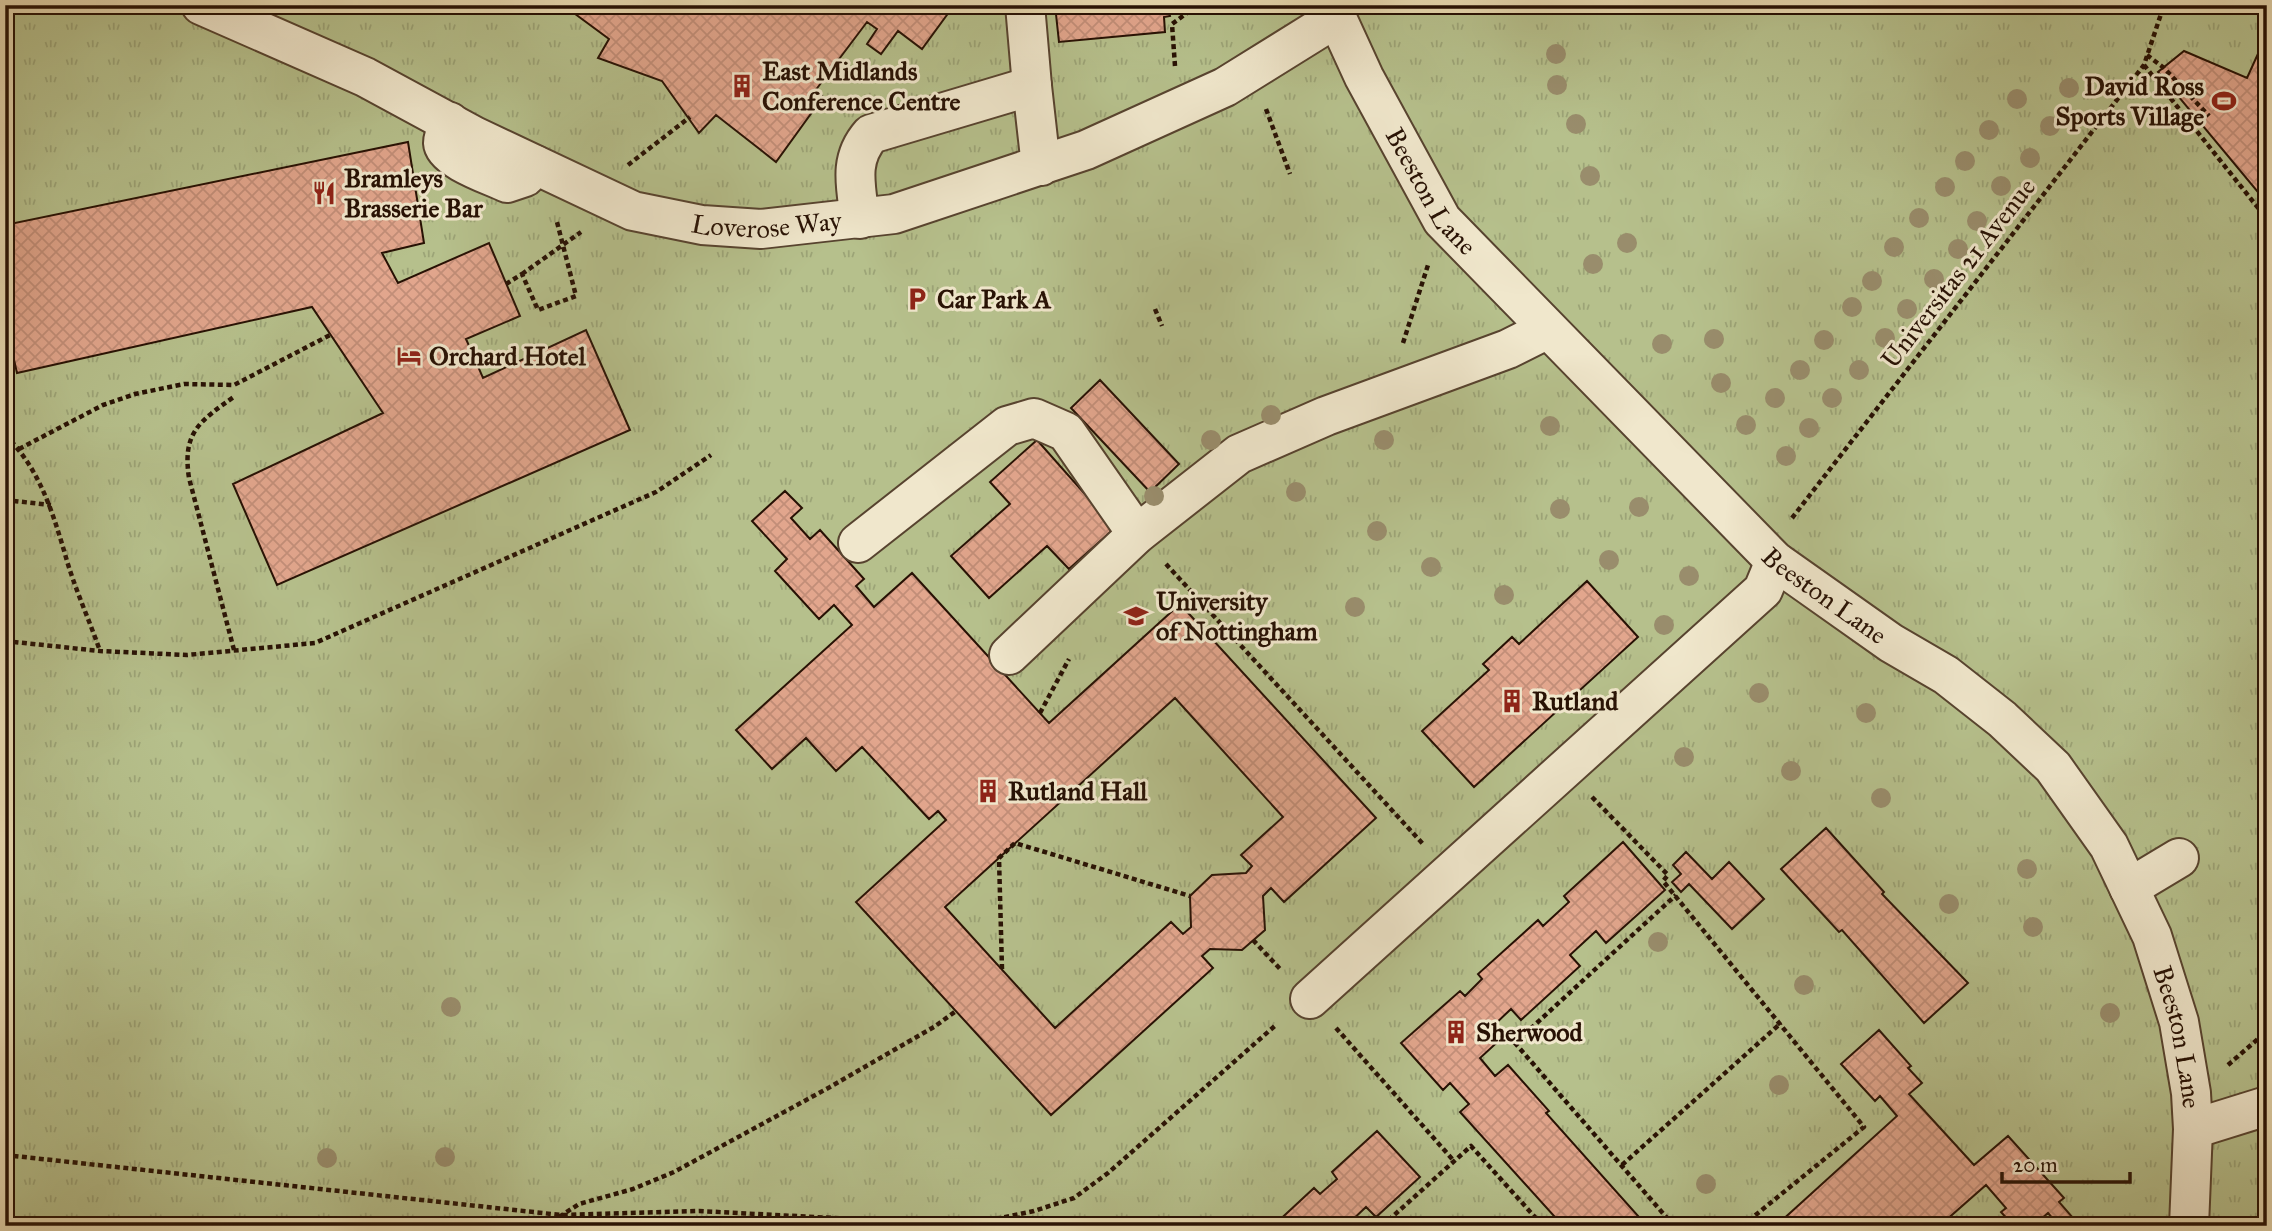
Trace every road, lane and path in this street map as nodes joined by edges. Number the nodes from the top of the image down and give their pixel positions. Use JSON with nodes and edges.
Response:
{"nodes":[{"id":1,"x":13,"y":5,"type":"edge"},
{"id":2,"x":201,"y":5,"type":"edge"},
{"id":3,"x":1024,"y":5,"type":"edge"},
{"id":4,"x":1187,"y":5,"type":"edge"},
{"id":5,"x":2164,"y":5,"type":"edge"},
{"id":6,"x":1334,"y":12,"type":"edge"},
{"id":7,"x":5,"y":22,"type":"edge"},
{"id":8,"x":2147,"y":55,"type":"junction"},
{"id":9,"x":2144,"y":65,"type":"junction"},
{"id":10,"x":1251,"y":71,"type":"junction"},
{"id":11,"x":1032,"y":86,"type":"junction"},
{"id":12,"x":1177,"y":108,"type":"junction"},
{"id":13,"x":2209,"y":116,"type":"dead end"},
{"id":14,"x":690,"y":117,"type":"dead end"},
{"id":15,"x":643,"y":153,"type":"dead end"},
{"id":16,"x":1041,"y":166,"type":"junction"},
{"id":17,"x":539,"y":168,"type":"junction"},
{"id":18,"x":1290,"y":174,"type":"dead end"},
{"id":19,"x":860,"y":219,"type":"junction"},
{"id":20,"x":2267,"y":219,"type":"edge"},
{"id":21,"x":1442,"y":220,"type":"junction"},
{"id":22,"x":590,"y":226,"type":"dead end"},
{"id":23,"x":563,"y":245,"type":"junction"},
{"id":24,"x":522,"y":274,"type":"junction"},
{"id":25,"x":506,"y":284,"type":"dead end"},
{"id":26,"x":1155,"y":309,"type":"dead end"},
{"id":27,"x":1162,"y":326,"type":"dead end"},
{"id":28,"x":1546,"y":330,"type":"junction"},
{"id":29,"x":330,"y":335,"type":"dead end"},
{"id":30,"x":1387,"y":393,"type":"junction"},
{"id":31,"x":235,"y":396,"type":"dead end"},
{"id":32,"x":5,"y":435,"type":"edge"},
{"id":33,"x":19,"y":449,"type":"junction"},
{"id":34,"x":710,"y":455,"type":"dead end"},
{"id":35,"x":5,"y":500,"type":"edge"},
{"id":36,"x":52,"y":505,"type":"junction"},
{"id":37,"x":1137,"y":534,"type":"junction"},
{"id":38,"x":859,"y":544,"type":"dead end"},
{"id":39,"x":1775,"y":561,"type":"junction"},
{"id":40,"x":5,"y":641,"type":"edge"},
{"id":41,"x":234,"y":650,"type":"junction"},
{"id":42,"x":100,"y":651,"type":"junction"},
{"id":43,"x":1009,"y":655,"type":"dead end"},
{"id":44,"x":1564,"y":769,"type":"junction"},
{"id":45,"x":2179,"y":858,"type":"dead end"},
{"id":46,"x":1450,"y":873,"type":"junction"},
{"id":47,"x":2129,"y":888,"type":"junction"},
{"id":48,"x":1676,"y":895,"type":"junction"},
{"id":49,"x":1190,"y":896,"type":"dead end"},
{"id":50,"x":1253,"y":940,"type":"dead end"},
{"id":51,"x":1002,"y":969,"type":"dead end"},
{"id":52,"x":1310,"y":999,"type":"junction"},
{"id":53,"x":956,"y":1011,"type":"dead end"},
{"id":54,"x":1781,"y":1023,"type":"junction"},
{"id":55,"x":2267,"y":1031,"type":"edge"},
{"id":56,"x":2224,"y":1068,"type":"dead end"},
{"id":57,"x":2267,"y":1106,"type":"edge"},
{"id":58,"x":2193,"y":1129,"type":"junction"},
{"id":59,"x":5,"y":1154,"type":"edge"},
{"id":60,"x":1454,"y":1161,"type":"junction"},
{"id":61,"x":1622,"y":1165,"type":"junction"},
{"id":62,"x":1034,"y":1211,"type":"junction"},
{"id":63,"x":561,"y":1215,"type":"junction"},
{"id":64,"x":545,"y":1226,"type":"edge"},
{"id":65,"x":995,"y":1226,"type":"edge"},
{"id":66,"x":1382,"y":1226,"type":"edge"},
{"id":67,"x":1543,"y":1226,"type":"edge"},
{"id":68,"x":1674,"y":1226,"type":"edge"},
{"id":69,"x":1742,"y":1226,"type":"edge"},
{"id":70,"x":2189,"y":1226,"type":"edge"}],
"edges":[{"from":1,"to":7,"type":"path"},
{"from":2,"to":17,"type":"street","name":"Loverose Way"},
{"from":3,"to":11,"type":"street"},
{"from":4,"to":12,"type":"path"},
{"from":5,"to":8,"type":"path","name":"Universitas 21 Avenue"},
{"from":6,"to":10,"type":"street","name":"Loverose Way"},
{"from":6,"to":21,"type":"street","name":"Beeston Lane"},
{"from":8,"to":9,"type":"path","name":"Universitas 21 Avenue"},
{"from":8,"to":13,"type":"path"},
{"from":9,"to":20,"type":"path"},
{"from":9,"to":39,"type":"path","name":"Universitas 21 Avenue"},
{"from":10,"to":12,"type":"street","name":"Loverose Way"},
{"from":10,"to":18,"type":"path"},
{"from":11,"to":16,"type":"street"},
{"from":11,"to":19,"type":"street"},
{"from":12,"to":16,"type":"street","name":"Loverose Way"},
{"from":14,"to":15,"type":"path"},
{"from":16,"to":19,"type":"street","name":"Loverose Way"},
{"from":17,"to":19,"type":"street","name":"Loverose Way"},
{"from":17,"to":23,"type":"path"},
{"from":21,"to":28,"type":"street","name":"Beeston Lane"},
{"from":21,"to":30,"type":"path"},
{"from":22,"to":23,"type":"path"},
{"from":23,"to":24,"type":"path"},
{"from":23,"to":24,"type":"path"},
{"from":24,"to":25,"type":"path"},
{"from":26,"to":27,"type":"path"},
{"from":28,"to":30,"type":"street"},
{"from":28,"to":39,"type":"street","name":"Beeston Lane"},
{"from":29,"to":33,"type":"path"},
{"from":30,"to":37,"type":"street"},
{"from":31,"to":41,"type":"path"},
{"from":32,"to":33,"type":"path"},
{"from":33,"to":36,"type":"path"},
{"from":34,"to":41,"type":"path"},
{"from":35,"to":36,"type":"path"},
{"from":36,"to":42,"type":"path"},
{"from":37,"to":38,"type":"street"},
{"from":37,"to":43,"type":"street"},
{"from":37,"to":46,"type":"path"},
{"from":39,"to":44,"type":"street"},
{"from":39,"to":47,"type":"street","name":"Beeston Lane"},
{"from":40,"to":42,"type":"path"},
{"from":41,"to":42,"type":"path"},
{"from":44,"to":46,"type":"street"},
{"from":44,"to":48,"type":"path"},
{"from":45,"to":47,"type":"street"},
{"from":46,"to":52,"type":"street"},
{"from":47,"to":58,"type":"street","name":"Beeston Lane"},
{"from":48,"to":54,"type":"path"},
{"from":48,"to":61,"type":"path"},
{"from":49,"to":51,"type":"path"},
{"from":50,"to":52,"type":"path"},
{"from":52,"to":60,"type":"path"},
{"from":52,"to":62,"type":"path"},
{"from":53,"to":63,"type":"path"},
{"from":54,"to":61,"type":"path"},
{"from":54,"to":69,"type":"path"},
{"from":55,"to":56,"type":"path"},
{"from":57,"to":58,"type":"street"},
{"from":58,"to":70,"type":"street","name":"Beeston Lane"},
{"from":59,"to":63,"type":"path"},
{"from":60,"to":66,"type":"path"},
{"from":60,"to":67,"type":"path"},
{"from":61,"to":68,"type":"path"},
{"from":62,"to":63,"type":"path"},
{"from":62,"to":65,"type":"path"},
{"from":63,"to":64,"type":"path"}]}
